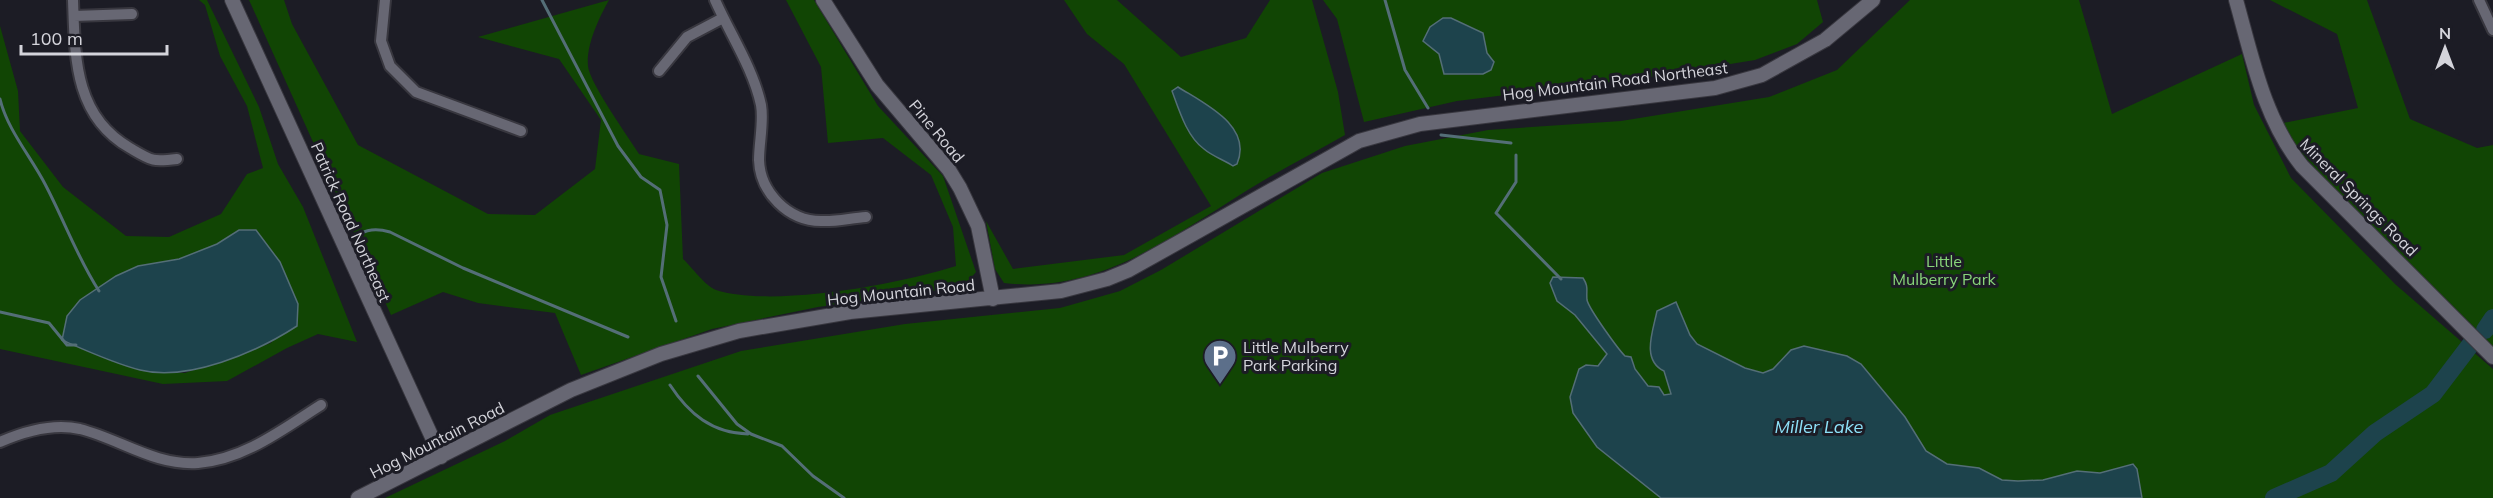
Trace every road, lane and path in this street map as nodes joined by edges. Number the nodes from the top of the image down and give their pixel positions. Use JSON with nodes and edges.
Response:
{"nodes":[{"id":1,"x":73,"y":0,"type":"edge"},
{"id":2,"x":232,"y":0,"type":"edge"},
{"id":3,"x":385,"y":0,"type":"edge"},
{"id":4,"x":715,"y":0,"type":"edge"},
{"id":5,"x":823,"y":0,"type":"edge"},
{"id":6,"x":2236,"y":0,"type":"edge"},
{"id":7,"x":2479,"y":0,"type":"edge"},
{"id":8,"x":1867,"y":2,"type":"edge"},
{"id":9,"x":132,"y":14,"type":"dead end"},
{"id":10,"x":74,"y":16,"type":"junction"},
{"id":11,"x":723,"y":18,"type":"junction"},
{"id":12,"x":2493,"y":30,"type":"edge"},
{"id":13,"x":659,"y":71,"type":"dead end"},
{"id":14,"x":1445,"y":120,"type":"joint"},
{"id":15,"x":521,"y":131,"type":"dead end"},
{"id":16,"x":177,"y":159,"type":"dead end"},
{"id":17,"x":866,"y":217,"type":"dead end"},
{"id":18,"x":993,"y":299,"type":"junction"},
{"id":19,"x":2493,"y":357,"type":"edge"},
{"id":20,"x":321,"y":405,"type":"dead end"},
{"id":21,"x":0,"y":442,"type":"edge"},
{"id":22,"x":441,"y":456,"type":"junction"},
{"id":23,"x":358,"y":498,"type":"edge"}],
"edges":[{"from":1,"to":10,"type":"street"},
{"from":2,"to":22,"type":"street","name":"Patrick Road Northeast"},
{"from":3,"to":15,"type":"street"},
{"from":4,"to":11,"type":"street"},
{"from":5,"to":18,"type":"street","name":"Pine Road"},
{"from":6,"to":19,"type":"street","name":"Mineral Springs Road"},
{"from":7,"to":12,"type":"street"},
{"from":8,"to":14,"type":"street","name":"Hog Mountain Road Northeast"},
{"from":9,"to":10,"type":"street"},
{"from":10,"to":16,"type":"street"},
{"from":11,"to":13,"type":"street"},
{"from":11,"to":17,"type":"street"},
{"from":14,"to":18,"type":"street","name":"Hog Mountain Road"},
{"from":18,"to":22,"type":"street","name":"Hog Mountain Road"},
{"from":20,"to":21,"type":"street"},
{"from":22,"to":23,"type":"street","name":"Hog Mountain Road"}]}
